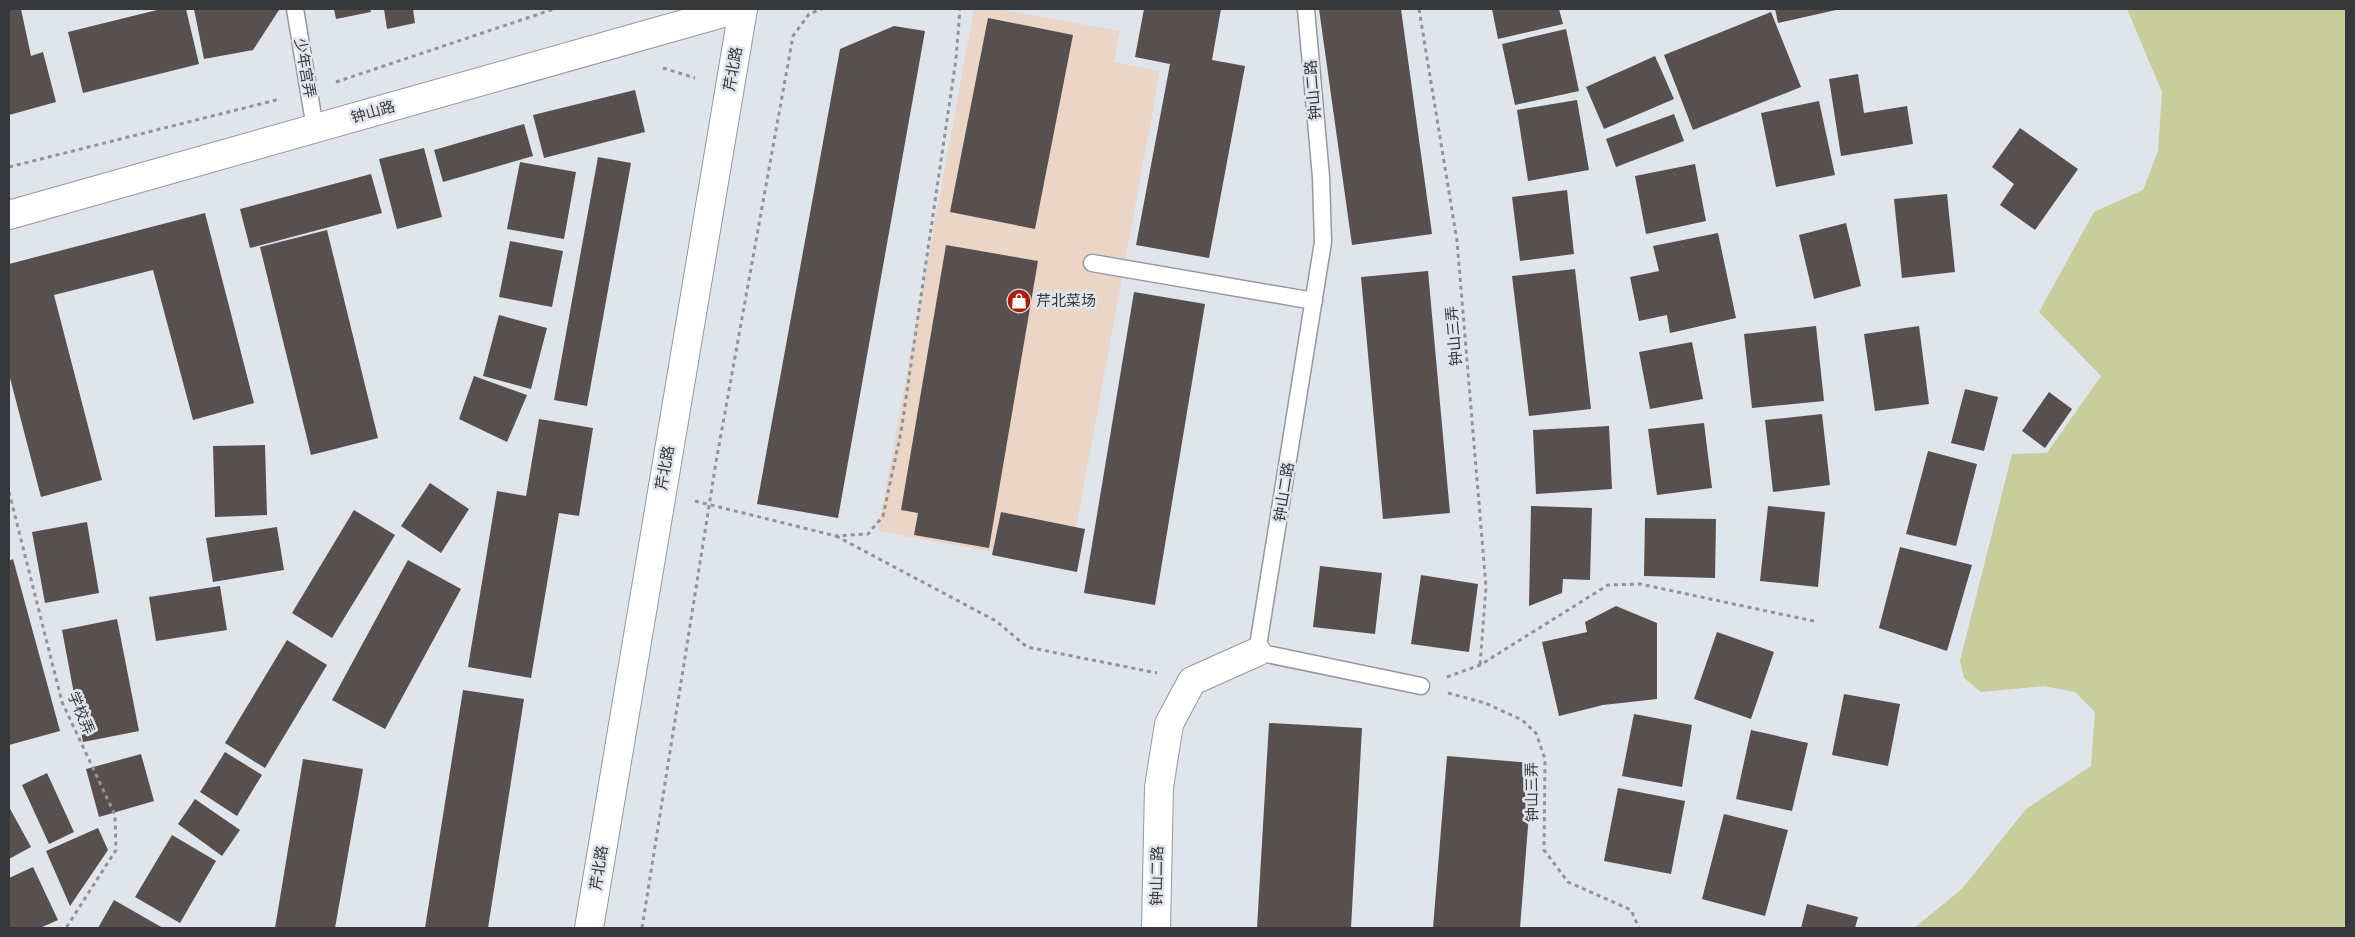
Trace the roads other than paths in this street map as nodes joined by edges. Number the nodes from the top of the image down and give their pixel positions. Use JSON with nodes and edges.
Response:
{"nodes":[{"id":1,"x":295,"y":9,"type":"edge"},
{"id":2,"x":737,"y":9,"type":"edge"},
{"id":3,"x":743,"y":9,"type":"edge"},
{"id":4,"x":1306,"y":9,"type":"edge"},
{"id":5,"x":315,"y":128,"type":"junction"},
{"id":6,"x":9,"y":215,"type":"edge"},
{"id":7,"x":1092,"y":263,"type":"dead end"},
{"id":8,"x":1314,"y":300,"type":"junction"},
{"id":9,"x":1257,"y":652,"type":"junction"},
{"id":10,"x":1420,"y":686,"type":"road end"},
{"id":11,"x":589,"y":928,"type":"edge"},
{"id":12,"x":1156,"y":928,"type":"edge"}],
"edges":[{"from":1,"to":5,"type":"lane","name":"少年宫弄"},
{"from":2,"to":5,"type":"street","name":"钟山路"},
{"from":3,"to":11,"type":"street","name":"芹北路"},
{"from":4,"to":8,"type":"lane","name":"钟山二路"},
{"from":5,"to":6,"type":"street","name":"钟山路"},
{"from":7,"to":8,"type":"lane"},
{"from":8,"to":9,"type":"lane","name":"钟山二路"},
{"from":9,"to":10,"type":"lane"},
{"from":9,"to":12,"type":"street","name":"钟山二路"}]}
